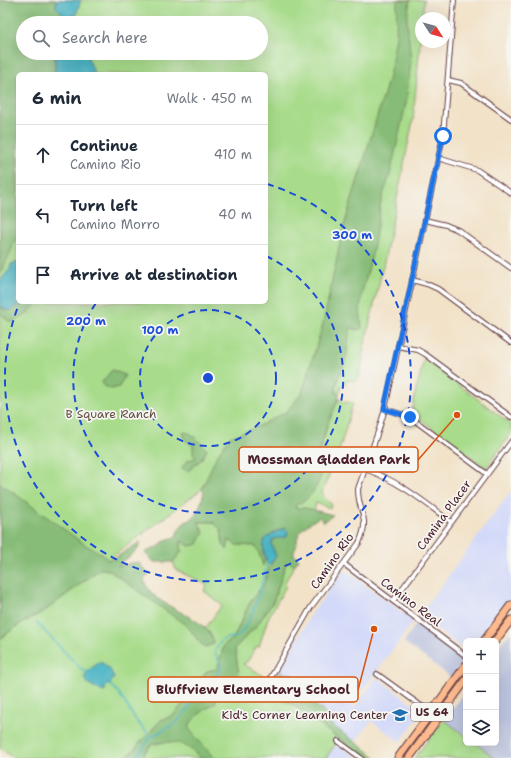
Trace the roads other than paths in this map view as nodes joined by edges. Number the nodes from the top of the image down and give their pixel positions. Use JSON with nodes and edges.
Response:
{"nodes":[{"id":1,"x":454,"y":0,"type":"edge"},
{"id":2,"x":448,"y":80,"type":"junction"},
{"id":3,"x":511,"y":119,"type":"edge"},
{"id":4,"x":438,"y":158,"type":"junction"},
{"id":5,"x":511,"y":193,"type":"edge"},
{"id":6,"x":425,"y":220,"type":"junction"},
{"id":7,"x":511,"y":268,"type":"edge"},
{"id":8,"x":412,"y":280,"type":"junction"},
{"id":9,"x":511,"y":343,"type":"edge"},
{"id":10,"x":398,"y":346,"type":"junction"},
{"id":11,"x":384,"y":409,"type":"junction"},
{"id":12,"x":511,"y":417,"type":"edge"},
{"id":13,"x":511,"y":442,"type":"edge"},
{"id":14,"x":365,"y":468,"type":"junction"},
{"id":15,"x":487,"y":474,"type":"junction"},
{"id":16,"x":451,"y":522,"type":"junction"},
{"id":17,"x":344,"y":564,"type":"junction"},
{"id":18,"x":393,"y":601,"type":"junction"},
{"id":19,"x":511,"y":605,"type":"edge"},
{"id":20,"x":511,"y":620,"type":"edge"},
{"id":21,"x":486,"y":638,"type":"edge"},
{"id":22,"x":497,"y":638,"type":"edge"},
{"id":23,"x":463,"y":654,"type":"edge"},
{"id":24,"x":463,"y":669,"type":"edge"},
{"id":25,"x":377,"y":674,"type":"dead end"},
{"id":26,"x":271,"y":677,"type":"dead end"},
{"id":27,"x":463,"y":684,"type":"edge"},
{"id":28,"x":431,"y":713,"type":"junction"},
{"id":29,"x":338,"y":741,"type":"dead end"},
{"id":30,"x":361,"y":758,"type":"edge"},
{"id":31,"x":398,"y":758,"type":"edge"},
{"id":32,"x":409,"y":758,"type":"edge"}],
"edges":[{"from":1,"to":2,"type":"street","name":"Camino Rio"},
{"from":2,"to":3,"type":"street"},
{"from":2,"to":4,"type":"street","name":"Camino Rio"},
{"from":4,"to":5,"type":"street"},
{"from":4,"to":6,"type":"street","name":"Camino Rio"},
{"from":6,"to":7,"type":"street"},
{"from":6,"to":8,"type":"street","name":"Camino Rio"},
{"from":8,"to":9,"type":"street"},
{"from":8,"to":10,"type":"street","name":"Camino Rio"},
{"from":10,"to":11,"type":"street","name":"Camino Rio"},
{"from":10,"to":12,"type":"street"},
{"from":11,"to":14,"type":"street","name":"Camino Rio"},
{"from":11,"to":15,"type":"street"},
{"from":13,"to":15,"type":"street","name":"Camina Placer"},
{"from":14,"to":16,"type":"street"},
{"from":14,"to":17,"type":"street","name":"Camino Rio"},
{"from":15,"to":16,"type":"street","name":"Camina Placer"},
{"from":16,"to":18,"type":"street","name":"Camina Placer"},
{"from":17,"to":18,"type":"street","name":"Camino Real"},
{"from":17,"to":26,"type":"street","name":"Camino Rio"},
{"from":18,"to":23,"type":"street","name":"Camino Real"},
{"from":19,"to":21,"type":"highway"},
{"from":20,"to":22,"type":"highway"},
{"from":24,"to":28,"type":"highway","number":"US 64"},
{"from":25,"to":28,"type":"street"},
{"from":27,"to":32,"type":"highway","number":"US 64"},
{"from":28,"to":31,"type":"highway","number":"US 64"},
{"from":29,"to":30,"type":"street"}]}
